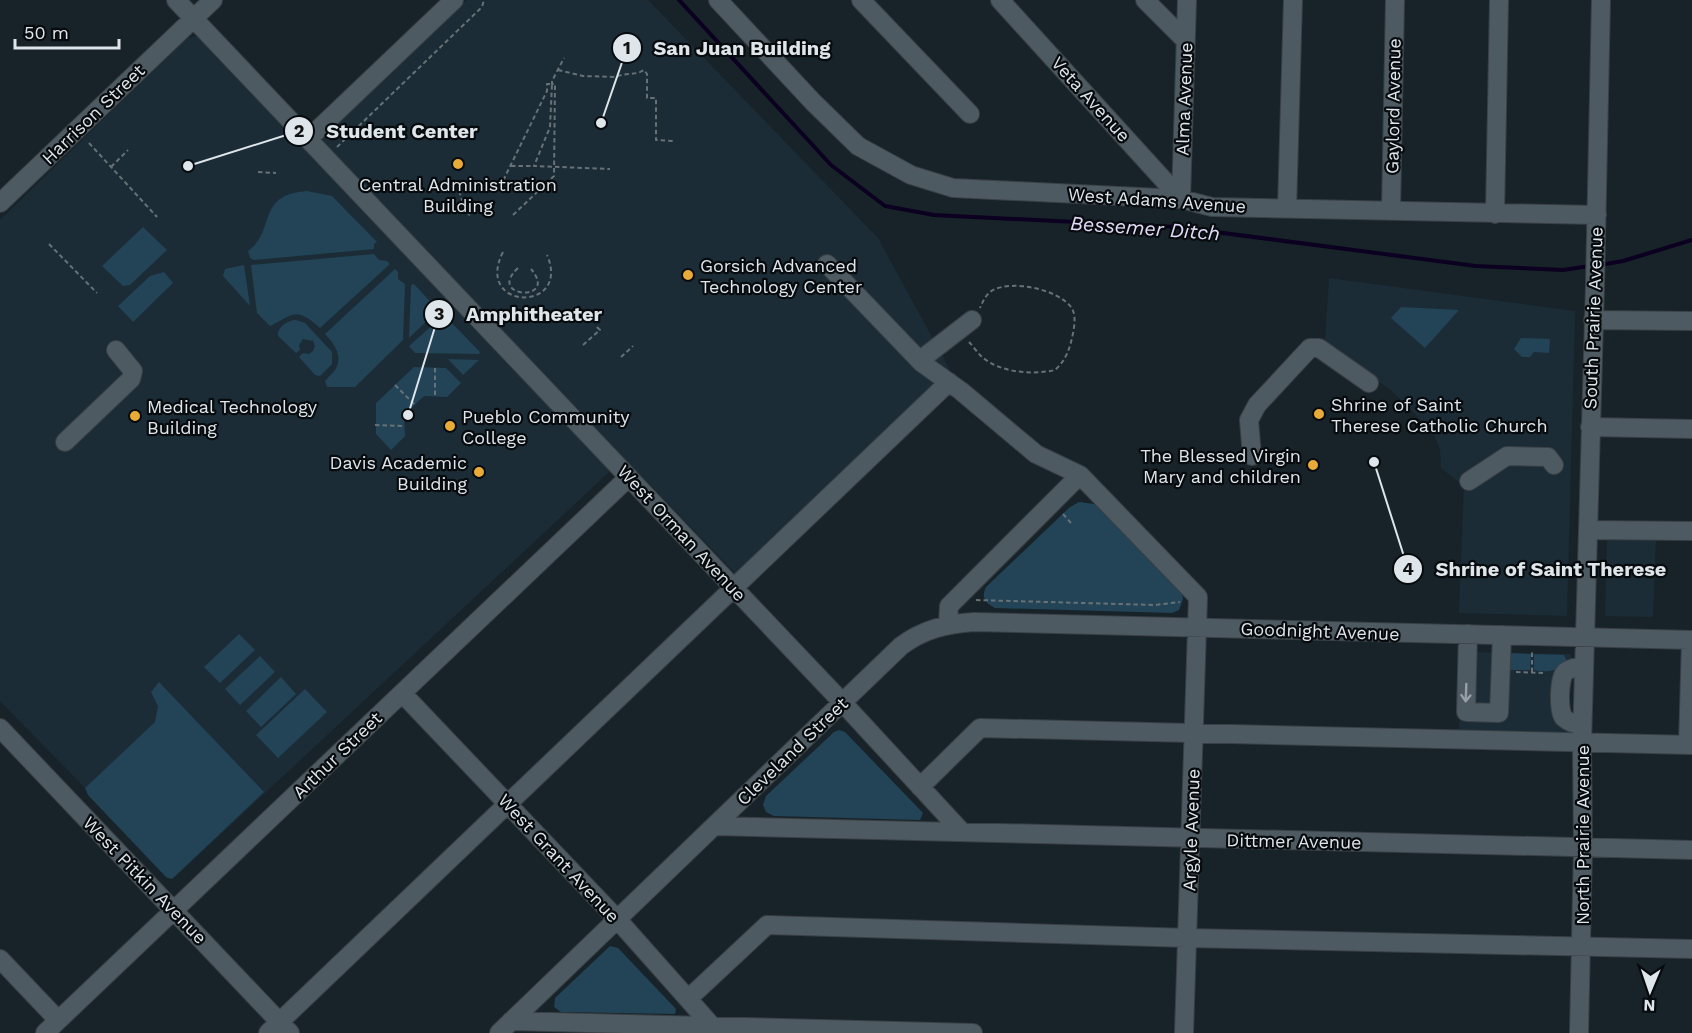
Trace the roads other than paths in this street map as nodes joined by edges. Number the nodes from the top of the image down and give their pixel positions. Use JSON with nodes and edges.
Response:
{"nodes":[{"id":1,"x":176,"y":0,"type":"edge"},
{"id":2,"x":213,"y":0,"type":"edge"},
{"id":3,"x":454,"y":0,"type":"edge"},
{"id":4,"x":718,"y":0,"type":"edge"},
{"id":5,"x":861,"y":0,"type":"edge"},
{"id":6,"x":1000,"y":0,"type":"edge"},
{"id":7,"x":1145,"y":0,"type":"edge"},
{"id":8,"x":1187,"y":0,"type":"edge"},
{"id":9,"x":1293,"y":0,"type":"edge"},
{"id":10,"x":1395,"y":0,"type":"edge"},
{"id":11,"x":1499,"y":0,"type":"edge"},
{"id":12,"x":1601,"y":0,"type":"edge"},
{"id":13,"x":194,"y":18,"type":"junction"},
{"id":14,"x":1186,"y":41,"type":"junction"},
{"id":15,"x":970,"y":114,"type":"dead end"},
{"id":16,"x":308,"y":139,"type":"junction"},
{"id":17,"x":1181,"y":199,"type":"junction"},
{"id":18,"x":0,"y":203,"type":"edge"},
{"id":19,"x":1287,"y":208,"type":"junction"},
{"id":20,"x":1391,"y":211,"type":"junction"},
{"id":21,"x":1495,"y":214,"type":"junction"},
{"id":22,"x":1597,"y":220,"type":"junction"},
{"id":23,"x":827,"y":264,"type":"dead end"},
{"id":24,"x":1593,"y":320,"type":"junction"},
{"id":25,"x":1692,"y":321,"type":"edge"},
{"id":26,"x":967,"y":324,"type":"road end"},
{"id":27,"x":116,"y":350,"type":"dead end"},
{"id":28,"x":922,"y":363,"type":"junction"},
{"id":29,"x":1369,"y":383,"type":"dead end"},
{"id":30,"x":955,"y":387,"type":"junction"},
{"id":31,"x":1590,"y":427,"type":"junction"},
{"id":32,"x":1692,"y":429,"type":"edge"},
{"id":33,"x":65,"y":442,"type":"dead end"},
{"id":34,"x":1252,"y":456,"type":"dead end"},
{"id":35,"x":1554,"y":465,"type":"dead end"},
{"id":36,"x":1080,"y":474,"type":"junction"},
{"id":37,"x":629,"y":477,"type":"junction"},
{"id":38,"x":1469,"y":481,"type":"dead end"},
{"id":39,"x":1588,"y":530,"type":"junction"},
{"id":40,"x":1692,"y":531,"type":"edge"},
{"id":41,"x":735,"y":589,"type":"junction"},
{"id":42,"x":948,"y":624,"type":"junction"},
{"id":43,"x":1197,"y":628,"type":"junction"},
{"id":44,"x":1468,"y":634,"type":"junction"},
{"id":45,"x":1502,"y":635,"type":"junction"},
{"id":46,"x":1584,"y":637,"type":"junction"},
{"id":47,"x":1691,"y":640,"type":"edge"},
{"id":48,"x":1584,"y":666,"type":"junction"},
{"id":49,"x":402,"y":693,"type":"junction"},
{"id":50,"x":842,"y":702,"type":"junction"},
{"id":51,"x":0,"y":728,"type":"edge"},
{"id":52,"x":1194,"y":734,"type":"junction"},
{"id":53,"x":1582,"y":734,"type":"junction"},
{"id":54,"x":1690,"y":745,"type":"edge"},
{"id":55,"x":920,"y":787,"type":"junction"},
{"id":56,"x":508,"y":804,"type":"junction"},
{"id":57,"x":716,"y":826,"type":"junction"},
{"id":58,"x":962,"y":832,"type":"junction"},
{"id":59,"x":1191,"y":838,"type":"junction"},
{"id":60,"x":1583,"y":848,"type":"junction"},
{"id":61,"x":1692,"y":850,"type":"edge"},
{"id":62,"x":174,"y":911,"type":"junction"},
{"id":63,"x":617,"y":919,"type":"junction"},
{"id":64,"x":1188,"y":938,"type":"junction"},
{"id":65,"x":1581,"y":946,"type":"junction"},
{"id":66,"x":1692,"y":949,"type":"edge"},
{"id":67,"x":0,"y":959,"type":"edge"},
{"id":68,"x":689,"y":998,"type":"junction"},
{"id":69,"x":58,"y":1020,"type":"junction"},
{"id":70,"x":712,"y":1026,"type":"junction"},
{"id":71,"x":505,"y":1027,"type":"edge"},
{"id":72,"x":279,"y":1029,"type":"edge"},
{"id":73,"x":768,"y":1030,"type":"edge"},
{"id":74,"x":45,"y":1033,"type":"edge"},
{"id":75,"x":973,"y":1033,"type":"edge"},
{"id":76,"x":1184,"y":1033,"type":"edge"},
{"id":77,"x":1579,"y":1033,"type":"edge"}],
"edges":[{"from":1,"to":13,"type":"street","name":"West Orman Avenue"},
{"from":2,"to":13,"type":"street","name":"Harrison Street"},
{"from":3,"to":16,"type":"street"},
{"from":4,"to":17,"type":"street","name":"West Adams Avenue"},
{"from":5,"to":15,"type":"street"},
{"from":6,"to":17,"type":"street","name":"Veta Avenue"},
{"from":7,"to":14,"type":"street"},
{"from":8,"to":14,"type":"street","name":"Alma Avenue"},
{"from":9,"to":19,"type":"street"},
{"from":10,"to":20,"type":"street","name":"Gaylord Avenue"},
{"from":11,"to":21,"type":"street"},
{"from":12,"to":22,"type":"street","name":"South Prairie Avenue"},
{"from":13,"to":16,"type":"street","name":"West Orman Avenue"},
{"from":13,"to":18,"type":"street","name":"Harrison Street"},
{"from":14,"to":17,"type":"street","name":"Alma Avenue"},
{"from":16,"to":37,"type":"street","name":"West Orman Avenue"},
{"from":17,"to":19,"type":"street","name":"West Adams Avenue"},
{"from":19,"to":20,"type":"street","name":"West Adams Avenue"},
{"from":20,"to":21,"type":"street","name":"West Adams Avenue"},
{"from":21,"to":22,"type":"street","name":"West Adams Avenue"},
{"from":22,"to":24,"type":"street","name":"South Prairie Avenue"},
{"from":23,"to":28,"type":"street"},
{"from":24,"to":25,"type":"street"},
{"from":24,"to":31,"type":"street","name":"South Prairie Avenue"},
{"from":26,"to":28,"type":"street"},
{"from":27,"to":33,"type":"street"},
{"from":28,"to":30,"type":"street"},
{"from":29,"to":34,"type":"street"},
{"from":30,"to":36,"type":"street"},
{"from":30,"to":41,"type":"street"},
{"from":31,"to":32,"type":"street"},
{"from":31,"to":39,"type":"street","name":"South Prairie Avenue"},
{"from":35,"to":38,"type":"street"},
{"from":36,"to":42,"type":"street"},
{"from":36,"to":43,"type":"street"},
{"from":37,"to":41,"type":"street","name":"West Orman Avenue"},
{"from":37,"to":49,"type":"street","name":"Arthur Street"},
{"from":39,"to":40,"type":"street"},
{"from":39,"to":46,"type":"street","name":"South Prairie Avenue"},
{"from":41,"to":50,"type":"street","name":"West Orman Avenue"},
{"from":41,"to":56,"type":"street"},
{"from":42,"to":43,"type":"street","name":"Goodnight Avenue"},
{"from":42,"to":50,"type":"street","name":"Cleveland Street"},
{"from":43,"to":44,"type":"street","name":"Goodnight Avenue"},
{"from":43,"to":52,"type":"street","name":"Argyle Avenue"},
{"from":44,"to":45,"type":"street","name":"Goodnight Avenue"},
{"from":44,"to":45,"type":"street","one_way":true},
{"from":45,"to":46,"type":"street","name":"Goodnight Avenue"},
{"from":46,"to":47,"type":"street","name":"Goodnight Avenue"},
{"from":46,"to":48,"type":"street","name":"North Prairie Avenue"},
{"from":47,"to":54,"type":"street"},
{"from":48,"to":53,"type":"street","name":"North Prairie Avenue"},
{"from":48,"to":53,"type":"street"},
{"from":49,"to":56,"type":"street","name":"West Grant Avenue"},
{"from":49,"to":62,"type":"street","name":"Arthur Street"},
{"from":50,"to":55,"type":"street","name":"West Orman Avenue"},
{"from":50,"to":57,"type":"street","name":"Cleveland Street"},
{"from":51,"to":62,"type":"street","name":"West Pitkin Avenue"},
{"from":52,"to":53,"type":"street"},
{"from":52,"to":55,"type":"street"},
{"from":52,"to":59,"type":"street","name":"Argyle Avenue"},
{"from":53,"to":54,"type":"street"},
{"from":53,"to":60,"type":"street","name":"North Prairie Avenue"},
{"from":55,"to":58,"type":"street","name":"West Orman Avenue"},
{"from":56,"to":63,"type":"street","name":"West Grant Avenue"},
{"from":56,"to":72,"type":"street"},
{"from":57,"to":58,"type":"street","name":"Dittmer Avenue"},
{"from":57,"to":63,"type":"street","name":"Cleveland Street"},
{"from":58,"to":59,"type":"street","name":"Dittmer Avenue"},
{"from":59,"to":60,"type":"street","name":"Dittmer Avenue"},
{"from":59,"to":64,"type":"street","name":"Argyle Avenue"},
{"from":60,"to":61,"type":"street","name":"Dittmer Avenue"},
{"from":60,"to":65,"type":"street","name":"North Prairie Avenue"},
{"from":62,"to":69,"type":"street","name":"Arthur Street"},
{"from":62,"to":72,"type":"street","name":"West Pitkin Avenue"},
{"from":63,"to":68,"type":"street","name":"West Grant Avenue"},
{"from":63,"to":71,"type":"street","name":"Cleveland Street"},
{"from":64,"to":65,"type":"street"},
{"from":64,"to":68,"type":"street"},
{"from":64,"to":76,"type":"street","name":"Argyle Avenue"},
{"from":65,"to":66,"type":"street"},
{"from":65,"to":77,"type":"street","name":"North Prairie Avenue"},
{"from":67,"to":69,"type":"street"},
{"from":68,"to":70,"type":"street","name":"West Grant Avenue"},
{"from":69,"to":74,"type":"street","name":"Arthur Street"},
{"from":70,"to":71,"type":"street"},
{"from":70,"to":73,"type":"street"},
{"from":73,"to":75,"type":"street"}]}
